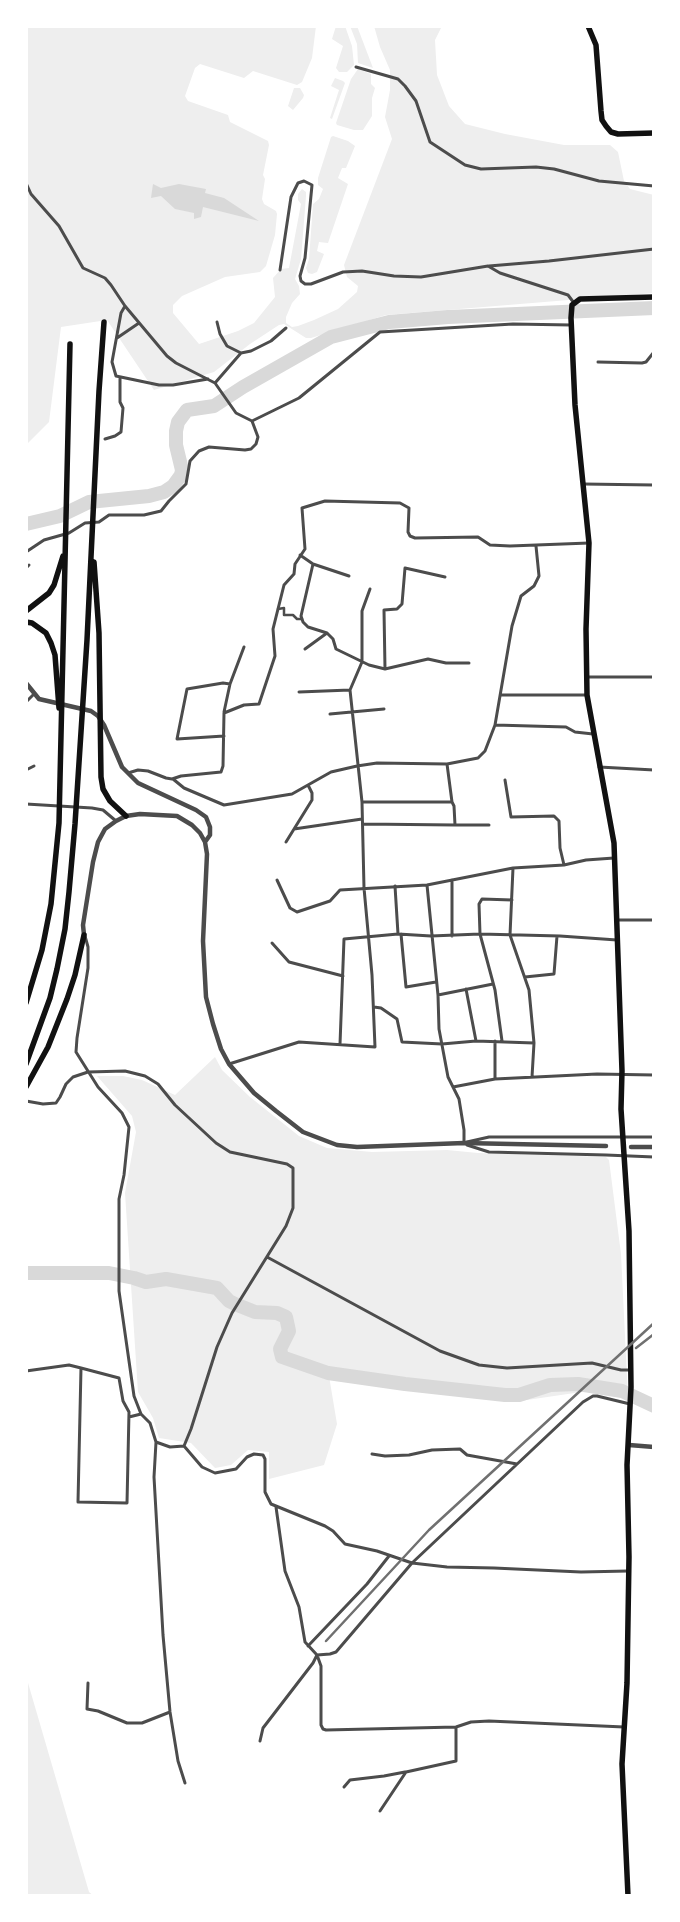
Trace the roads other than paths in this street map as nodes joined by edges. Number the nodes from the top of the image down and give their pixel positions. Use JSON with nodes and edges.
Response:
{"nodes":[{"id":1,"x":591,"y":27,"type":"edge"},
{"id":2,"x":356,"y":67,"type":"dead end"},
{"id":3,"x":654,"y":134,"type":"edge"},
{"id":4,"x":26,"y":183,"type":"edge"},
{"id":5,"x":654,"y":186,"type":"edge"},
{"id":6,"x":654,"y":249,"type":"edge"},
{"id":7,"x":488,"y":266,"type":"junction"},
{"id":8,"x":280,"y":270,"type":"dead end"},
{"id":9,"x":654,"y":297,"type":"edge"},
{"id":10,"x":573,"y":305,"type":"junction"},
{"id":11,"x":125,"y":306,"type":"junction"},
{"id":12,"x":104,"y":322,"type":"dead end"},
{"id":13,"x":139,"y":322,"type":"junction"},
{"id":14,"x":216,"y":322,"type":"dead end"},
{"id":15,"x":571,"y":325,"type":"junction"},
{"id":16,"x":286,"y":328,"type":"dead end"},
{"id":17,"x":116,"y":338,"type":"junction"},
{"id":18,"x":70,"y":344,"type":"dead end"},
{"id":19,"x":654,"y":352,"type":"edge"},
{"id":20,"x":241,"y":353,"type":"junction"},
{"id":21,"x":598,"y":362,"type":"dead end"},
{"id":22,"x":120,"y":377,"type":"junction"},
{"id":23,"x":208,"y":379,"type":"junction"},
{"id":24,"x":215,"y":383,"type":"junction"},
{"id":25,"x":252,"y":421,"type":"junction"},
{"id":26,"x":105,"y":439,"type":"dead end"},
{"id":27,"x":582,"y":484,"type":"junction"},
{"id":28,"x":654,"y":484,"type":"edge"},
{"id":29,"x":92,"y":538,"type":"junction"},
{"id":30,"x":589,"y":543,"type":"junction"},
{"id":31,"x":536,"y":546,"type":"junction"},
{"id":32,"x":65,"y":547,"type":"junction"},
{"id":33,"x":26,"y":552,"type":"edge"},
{"id":34,"x":300,"y":555,"type":"junction"},
{"id":35,"x":313,"y":564,"type":"junction"},
{"id":36,"x":349,"y":576,"type":"dead end"},
{"id":37,"x":445,"y":577,"type":"dead end"},
{"id":38,"x":370,"y":589,"type":"dead end"},
{"id":39,"x":278,"y":609,"type":"junction"},
{"id":40,"x":26,"y":611,"type":"edge"},
{"id":41,"x":302,"y":619,"type":"junction"},
{"id":42,"x":26,"y":622,"type":"edge"},
{"id":43,"x":327,"y":633,"type":"junction"},
{"id":44,"x":244,"y":647,"type":"dead end"},
{"id":45,"x":305,"y":649,"type":"dead end"},
{"id":46,"x":362,"y":662,"type":"junction"},
{"id":47,"x":469,"y":663,"type":"dead end"},
{"id":48,"x":385,"y":669,"type":"junction"},
{"id":49,"x":654,"y":676,"type":"edge"},
{"id":50,"x":586,"y":677,"type":"junction"},
{"id":51,"x":26,"y":683,"type":"edge"},
{"id":52,"x":230,"y":684,"type":"junction"},
{"id":53,"x":60,"y":686,"type":"junction"},
{"id":54,"x":350,"y":690,"type":"junction"},
{"id":55,"x":299,"y":692,"type":"dead end"},
{"id":56,"x":34,"y":694,"type":"junction"},
{"id":57,"x":501,"y":695,"type":"junction"},
{"id":58,"x":587,"y":695,"type":"junction"},
{"id":59,"x":26,"y":702,"type":"edge"},
{"id":60,"x":384,"y":709,"type":"dead end"},
{"id":61,"x":351,"y":712,"type":"junction"},
{"id":62,"x":224,"y":713,"type":"junction"},
{"id":63,"x":330,"y":714,"type":"dead end"},
{"id":64,"x":495,"y":724,"type":"junction"},
{"id":65,"x":593,"y":734,"type":"junction"},
{"id":66,"x":224,"y":736,"type":"junction"},
{"id":67,"x":447,"y":764,"type":"junction"},
{"id":68,"x":34,"y":766,"type":"dead end"},
{"id":69,"x":358,"y":766,"type":"junction"},
{"id":70,"x":599,"y":767,"type":"junction"},
{"id":71,"x":26,"y":770,"type":"edge"},
{"id":72,"x":654,"y":770,"type":"edge"},
{"id":73,"x":128,"y":773,"type":"junction"},
{"id":74,"x":172,"y":779,"type":"junction"},
{"id":75,"x":505,"y":780,"type":"dead end"},
{"id":76,"x":308,"y":785,"type":"junction"},
{"id":77,"x":362,"y":802,"type":"junction"},
{"id":78,"x":452,"y":802,"type":"junction"},
{"id":79,"x":26,"y":804,"type":"edge"},
{"id":80,"x":126,"y":816,"type":"junction"},
{"id":81,"x":362,"y":819,"type":"junction"},
{"id":82,"x":116,"y":821,"type":"junction"},
{"id":83,"x":362,"y":824,"type":"junction"},
{"id":84,"x":455,"y":825,"type":"junction"},
{"id":85,"x":489,"y":825,"type":"dead end"},
{"id":86,"x":294,"y":829,"type":"junction"},
{"id":87,"x":205,"y":842,"type":"junction"},
{"id":88,"x":286,"y":842,"type":"dead end"},
{"id":89,"x":614,"y":858,"type":"junction"},
{"id":90,"x":564,"y":865,"type":"junction"},
{"id":91,"x":513,"y":868,"type":"junction"},
{"id":92,"x":277,"y":880,"type":"dead end"},
{"id":93,"x":452,"y":880,"type":"junction"},
{"id":94,"x":427,"y":885,"type":"junction"},
{"id":95,"x":395,"y":886,"type":"junction"},
{"id":96,"x":364,"y":888,"type":"junction"},
{"id":97,"x":512,"y":900,"type":"junction"},
{"id":98,"x":617,"y":920,"type":"junction"},
{"id":99,"x":654,"y":920,"type":"edge"},
{"id":100,"x":400,"y":934,"type":"junction"},
{"id":101,"x":480,"y":934,"type":"junction"},
{"id":102,"x":510,"y":935,"type":"junction"},
{"id":103,"x":84,"y":936,"type":"junction"},
{"id":104,"x":431,"y":936,"type":"junction"},
{"id":105,"x":452,"y":936,"type":"junction"},
{"id":106,"x":557,"y":936,"type":"junction"},
{"id":107,"x":368,"y":937,"type":"junction"},
{"id":108,"x":618,"y":940,"type":"junction"},
{"id":109,"x":272,"y":943,"type":"dead end"},
{"id":110,"x":343,"y":976,"type":"junction"},
{"id":111,"x":526,"y":977,"type":"junction"},
{"id":112,"x":436,"y":982,"type":"junction"},
{"id":113,"x":493,"y":984,"type":"junction"},
{"id":114,"x":466,"y":989,"type":"junction"},
{"id":115,"x":438,"y":994,"type":"junction"},
{"id":116,"x":26,"y":1004,"type":"edge"},
{"id":117,"x":374,"y":1007,"type":"junction"},
{"id":118,"x":476,"y":1041,"type":"junction"},
{"id":119,"x":495,"y":1041,"type":"junction"},
{"id":120,"x":502,"y":1041,"type":"junction"},
{"id":121,"x":534,"y":1043,"type":"junction"},
{"id":122,"x":340,"y":1044,"type":"junction"},
{"id":123,"x":442,"y":1044,"type":"junction"},
{"id":124,"x":26,"y":1064,"type":"edge"},
{"id":125,"x":229,"y":1064,"type":"junction"},
{"id":126,"x":88,"y":1072,"type":"junction"},
{"id":127,"x":622,"y":1074,"type":"junction"},
{"id":128,"x":654,"y":1075,"type":"edge"},
{"id":129,"x":532,"y":1077,"type":"junction"},
{"id":130,"x":494,"y":1079,"type":"junction"},
{"id":131,"x":26,"y":1087,"type":"edge"},
{"id":132,"x":453,"y":1087,"type":"junction"},
{"id":133,"x":26,"y":1101,"type":"edge"},
{"id":134,"x":654,"y":1137,"type":"edge"},
{"id":135,"x":623,"y":1139,"type":"junction"},
{"id":136,"x":464,"y":1144,"type":"junction"},
{"id":137,"x":606,"y":1146,"type":"dead end"},
{"id":138,"x":631,"y":1147,"type":"dead end"},
{"id":139,"x":654,"y":1147,"type":"edge"},
{"id":140,"x":624,"y":1154,"type":"junction"},
{"id":141,"x":654,"y":1158,"type":"edge"},
{"id":142,"x":267,"y":1256,"type":"junction"},
{"id":143,"x":81,"y":1368,"type":"junction"},
{"id":144,"x":631,"y":1370,"type":"junction"},
{"id":145,"x":26,"y":1371,"type":"edge"},
{"id":146,"x":631,"y":1403,"type":"junction"},
{"id":147,"x":141,"y":1414,"type":"junction"},
{"id":148,"x":129,"y":1417,"type":"junction"},
{"id":149,"x":156,"y":1442,"type":"junction"},
{"id":150,"x":629,"y":1445,"type":"junction"},
{"id":151,"x":184,"y":1446,"type":"junction"},
{"id":152,"x":654,"y":1446,"type":"edge"},
{"id":153,"x":372,"y":1454,"type":"dead end"},
{"id":154,"x":517,"y":1464,"type":"junction"},
{"id":155,"x":276,"y":1507,"type":"junction"},
{"id":156,"x":389,"y":1556,"type":"junction"},
{"id":157,"x":412,"y":1563,"type":"junction"},
{"id":158,"x":628,"y":1571,"type":"junction"},
{"id":159,"x":308,"y":1646,"type":"junction"},
{"id":160,"x":317,"y":1655,"type":"junction"},
{"id":161,"x":88,"y":1683,"type":"dead end"},
{"id":162,"x":170,"y":1712,"type":"junction"},
{"id":163,"x":456,"y":1727,"type":"junction"},
{"id":164,"x":624,"y":1727,"type":"junction"},
{"id":165,"x":260,"y":1740,"type":"dead end"},
{"id":166,"x":406,"y":1772,"type":"junction"},
{"id":167,"x":185,"y":1783,"type":"dead end"},
{"id":168,"x":344,"y":1786,"type":"dead end"},
{"id":169,"x":380,"y":1811,"type":"dead end"},
{"id":170,"x":628,"y":1896,"type":"edge"}],
"edges":[{"from":1,"to":3,"type":"main road"},
{"from":2,"to":5,"type":"street"},
{"from":4,"to":11,"type":"street"},
{"from":6,"to":7,"type":"street"},
{"from":7,"to":8,"type":"street"},
{"from":7,"to":10,"type":"street"},
{"from":9,"to":10,"type":"main road"},
{"from":10,"to":15,"type":"main road"},
{"from":11,"to":13,"type":"street"},
{"from":11,"to":17,"type":"street"},
{"from":12,"to":29,"type":"main road"},
{"from":13,"to":17,"type":"street"},
{"from":13,"to":23,"type":"street"},
{"from":14,"to":20,"type":"street"},
{"from":15,"to":25,"type":"street"},
{"from":15,"to":27,"type":"main road"},
{"from":16,"to":20,"type":"street"},
{"from":17,"to":22,"type":"street"},
{"from":18,"to":32,"type":"main road"},
{"from":19,"to":21,"type":"street"},
{"from":20,"to":24,"type":"street"},
{"from":22,"to":23,"type":"street"},
{"from":22,"to":26,"type":"street"},
{"from":23,"to":24,"type":"street"},
{"from":24,"to":25,"type":"street"},
{"from":25,"to":33,"type":"street"},
{"from":27,"to":28,"type":"street"},
{"from":27,"to":30,"type":"main road"},
{"from":29,"to":80,"type":"main road"},
{"from":29,"to":124,"type":"main road"},
{"from":30,"to":31,"type":"street"},
{"from":30,"to":50,"type":"main road"},
{"from":31,"to":34,"type":"street"},
{"from":31,"to":57,"type":"street"},
{"from":32,"to":40,"type":"main road"},
{"from":32,"to":53,"type":"main road"},
{"from":34,"to":35,"type":"street"},
{"from":34,"to":39,"type":"street"},
{"from":35,"to":36,"type":"street"},
{"from":35,"to":41,"type":"street"},
{"from":37,"to":48,"type":"street"},
{"from":38,"to":46,"type":"street"},
{"from":39,"to":41,"type":"street"},
{"from":39,"to":62,"type":"street"},
{"from":41,"to":43,"type":"street"},
{"from":42,"to":53,"type":"main road"},
{"from":43,"to":45,"type":"street"},
{"from":43,"to":46,"type":"street"},
{"from":44,"to":52,"type":"street"},
{"from":46,"to":48,"type":"street"},
{"from":46,"to":54,"type":"street"},
{"from":47,"to":48,"type":"street"},
{"from":49,"to":50,"type":"street"},
{"from":50,"to":58,"type":"main road"},
{"from":51,"to":56,"type":"street"},
{"from":52,"to":62,"type":"street"},
{"from":52,"to":66,"type":"street"},
{"from":53,"to":116,"type":"main road"},
{"from":54,"to":55,"type":"street"},
{"from":54,"to":61,"type":"street"},
{"from":56,"to":59,"type":"street"},
{"from":56,"to":73,"type":"street"},
{"from":57,"to":58,"type":"street"},
{"from":57,"to":64,"type":"street"},
{"from":58,"to":65,"type":"main road"},
{"from":60,"to":61,"type":"street"},
{"from":61,"to":63,"type":"street"},
{"from":61,"to":69,"type":"street"},
{"from":62,"to":66,"type":"street"},
{"from":64,"to":65,"type":"street"},
{"from":64,"to":67,"type":"street"},
{"from":65,"to":70,"type":"main road"},
{"from":66,"to":74,"type":"street"},
{"from":67,"to":69,"type":"street"},
{"from":67,"to":78,"type":"street"},
{"from":68,"to":71,"type":"street"},
{"from":69,"to":76,"type":"street"},
{"from":69,"to":77,"type":"street"},
{"from":70,"to":72,"type":"street"},
{"from":70,"to":89,"type":"main road"},
{"from":73,"to":74,"type":"street"},
{"from":73,"to":87,"type":"street"},
{"from":74,"to":76,"type":"street"},
{"from":75,"to":90,"type":"street"},
{"from":76,"to":86,"type":"street"},
{"from":77,"to":78,"type":"street"},
{"from":77,"to":81,"type":"street"},
{"from":78,"to":84,"type":"street"},
{"from":79,"to":82,"type":"street"},
{"from":80,"to":82,"type":"street"},
{"from":80,"to":87,"type":"street"},
{"from":81,"to":83,"type":"street"},
{"from":81,"to":86,"type":"street"},
{"from":82,"to":103,"type":"street"},
{"from":83,"to":84,"type":"street"},
{"from":83,"to":96,"type":"street"},
{"from":84,"to":85,"type":"street"},
{"from":86,"to":88,"type":"street"},
{"from":87,"to":125,"type":"street"},
{"from":89,"to":90,"type":"street"},
{"from":89,"to":98,"type":"main road"},
{"from":90,"to":91,"type":"street"},
{"from":91,"to":93,"type":"street"},
{"from":91,"to":97,"type":"street"},
{"from":92,"to":96,"type":"street"},
{"from":93,"to":94,"type":"street"},
{"from":93,"to":105,"type":"street"},
{"from":94,"to":95,"type":"street"},
{"from":94,"to":104,"type":"street"},
{"from":95,"to":96,"type":"street"},
{"from":95,"to":100,"type":"street"},
{"from":96,"to":107,"type":"street"},
{"from":97,"to":101,"type":"street"},
{"from":97,"to":102,"type":"street"},
{"from":98,"to":99,"type":"street"},
{"from":98,"to":108,"type":"main road"},
{"from":100,"to":104,"type":"street"},
{"from":100,"to":107,"type":"street"},
{"from":100,"to":112,"type":"street"},
{"from":101,"to":102,"type":"street"},
{"from":101,"to":105,"type":"street"},
{"from":101,"to":113,"type":"street"},
{"from":102,"to":106,"type":"street"},
{"from":102,"to":111,"type":"street"},
{"from":103,"to":126,"type":"street"},
{"from":103,"to":131,"type":"main road"},
{"from":104,"to":105,"type":"street"},
{"from":104,"to":112,"type":"street"},
{"from":106,"to":108,"type":"street"},
{"from":106,"to":111,"type":"street"},
{"from":107,"to":110,"type":"street"},
{"from":107,"to":117,"type":"street"},
{"from":108,"to":127,"type":"main road"},
{"from":109,"to":110,"type":"street"},
{"from":110,"to":122,"type":"street"},
{"from":111,"to":121,"type":"street"},
{"from":112,"to":115,"type":"street"},
{"from":113,"to":114,"type":"street"},
{"from":113,"to":120,"type":"street"},
{"from":114,"to":115,"type":"street"},
{"from":114,"to":118,"type":"street"},
{"from":115,"to":123,"type":"street"},
{"from":117,"to":122,"type":"street"},
{"from":117,"to":123,"type":"street"},
{"from":118,"to":119,"type":"street"},
{"from":118,"to":123,"type":"street"},
{"from":119,"to":120,"type":"street"},
{"from":119,"to":130,"type":"street"},
{"from":120,"to":121,"type":"street"},
{"from":121,"to":129,"type":"street"},
{"from":122,"to":125,"type":"street"},
{"from":123,"to":132,"type":"street"},
{"from":125,"to":136,"type":"street"},
{"from":126,"to":133,"type":"street"},
{"from":126,"to":142,"type":"street"},
{"from":126,"to":147,"type":"street"},
{"from":127,"to":128,"type":"street"},
{"from":127,"to":129,"type":"street"},
{"from":127,"to":135,"type":"main road"},
{"from":129,"to":130,"type":"street"},
{"from":130,"to":132,"type":"street"},
{"from":132,"to":136,"type":"street"},
{"from":134,"to":135,"type":"street"},
{"from":135,"to":136,"type":"street"},
{"from":135,"to":140,"type":"main road"},
{"from":136,"to":137,"type":"street"},
{"from":136,"to":140,"type":"street"},
{"from":138,"to":139,"type":"street"},
{"from":140,"to":141,"type":"street"},
{"from":140,"to":144,"type":"main road"},
{"from":142,"to":144,"type":"street"},
{"from":142,"to":151,"type":"street"},
{"from":143,"to":145,"type":"street"},
{"from":143,"to":148,"type":"street"},
{"from":143,"to":148,"type":"street"},
{"from":144,"to":146,"type":"main road"},
{"from":146,"to":150,"type":"main road"},
{"from":146,"to":154,"type":"street"},
{"from":147,"to":148,"type":"street"},
{"from":147,"to":149,"type":"street"},
{"from":149,"to":151,"type":"street"},
{"from":149,"to":162,"type":"street"},
{"from":150,"to":152,"type":"street"},
{"from":150,"to":158,"type":"main road"},
{"from":151,"to":155,"type":"street"},
{"from":153,"to":154,"type":"street"},
{"from":154,"to":157,"type":"street"},
{"from":155,"to":156,"type":"street"},
{"from":155,"to":159,"type":"street"},
{"from":156,"to":157,"type":"street"},
{"from":156,"to":159,"type":"street"},
{"from":157,"to":158,"type":"street"},
{"from":157,"to":160,"type":"street"},
{"from":158,"to":164,"type":"main road"},
{"from":159,"to":160,"type":"street"},
{"from":160,"to":163,"type":"street"},
{"from":160,"to":165,"type":"street"},
{"from":161,"to":162,"type":"street"},
{"from":162,"to":167,"type":"street"},
{"from":163,"to":164,"type":"street"},
{"from":163,"to":166,"type":"street"},
{"from":164,"to":170,"type":"main road"},
{"from":166,"to":168,"type":"street"},
{"from":166,"to":169,"type":"street"}]}
